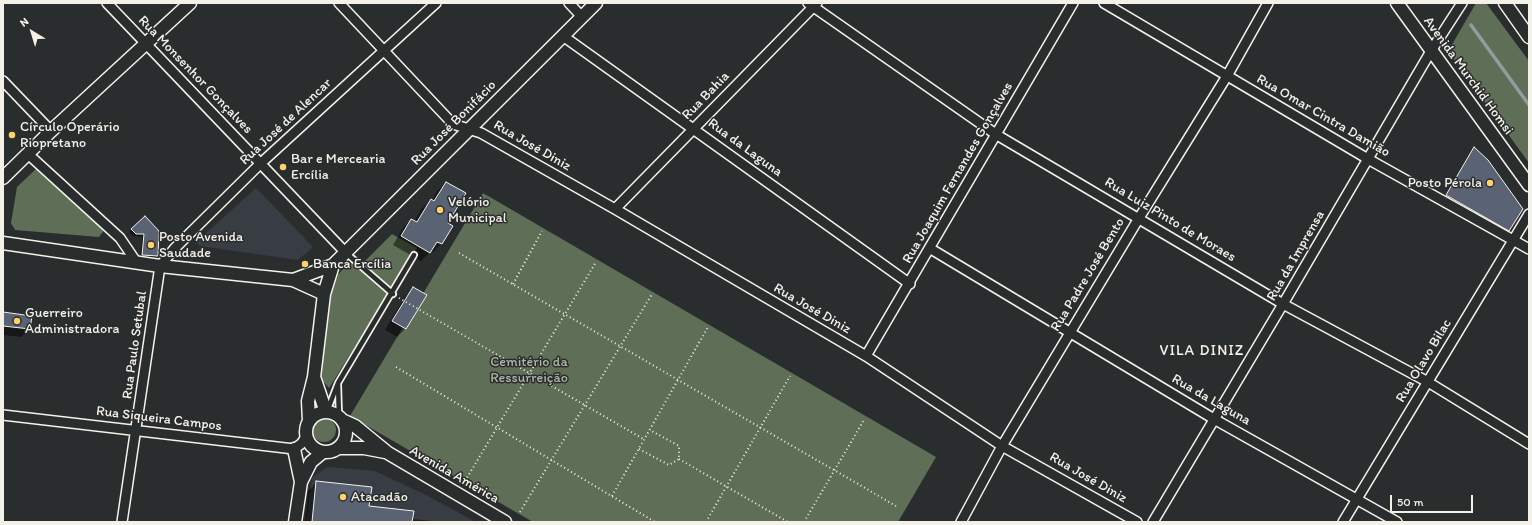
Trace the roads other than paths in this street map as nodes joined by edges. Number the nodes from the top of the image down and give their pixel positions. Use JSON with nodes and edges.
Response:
{"nodes":[{"id":1,"x":107,"y":3,"type":"edge"},
{"id":2,"x":190,"y":3,"type":"edge"},
{"id":3,"x":339,"y":3,"type":"edge"},
{"id":4,"x":436,"y":3,"type":"edge"},
{"id":5,"x":569,"y":3,"type":"edge"},
{"id":6,"x":596,"y":3,"type":"edge"},
{"id":7,"x":1073,"y":3,"type":"edge"},
{"id":8,"x":1104,"y":3,"type":"edge"},
{"id":9,"x":1268,"y":3,"type":"edge"},
{"id":10,"x":1397,"y":3,"type":"edge"},
{"id":11,"x":1462,"y":3,"type":"edge"},
{"id":12,"x":1506,"y":3,"type":"edge"},
{"id":13,"x":813,"y":4,"type":"edge"},
{"id":14,"x":582,"y":17,"type":"junction"},
{"id":15,"x":563,"y":36,"type":"junction"},
{"id":16,"x":1529,"y":37,"type":"edge"},
{"id":17,"x":146,"y":44,"type":"junction"},
{"id":18,"x":384,"y":50,"type":"junction"},
{"id":19,"x":1431,"y":51,"type":"junction"},
{"id":20,"x":1227,"y":76,"type":"junction"},
{"id":21,"x":3,"y":81,"type":"edge"},
{"id":22,"x":469,"y":129,"type":"junction"},
{"id":23,"x":694,"y":129,"type":"junction"},
{"id":24,"x":51,"y":131,"type":"junction"},
{"id":25,"x":997,"y":135,"type":"junction"},
{"id":26,"x":28,"y":154,"type":"junction"},
{"id":27,"x":1368,"y":159,"type":"junction"},
{"id":28,"x":260,"y":164,"type":"junction"},
{"id":29,"x":3,"y":178,"type":"edge"},
{"id":30,"x":1529,"y":185,"type":"edge"},
{"id":31,"x":615,"y":209,"type":"junction"},
{"id":32,"x":1529,"y":214,"type":"edge"},
{"id":33,"x":1139,"y":218,"type":"junction"},
{"id":34,"x":1514,"y":240,"type":"junction"},
{"id":35,"x":3,"y":243,"type":"edge"},
{"id":36,"x":931,"y":249,"type":"junction"},
{"id":37,"x":1529,"y":249,"type":"edge"},
{"id":38,"x":346,"y":253,"type":"junction"},
{"id":39,"x":414,"y":255,"type":"dead end"},
{"id":40,"x":137,"y":263,"type":"junction"},
{"id":41,"x":333,"y":265,"type":"junction"},
{"id":42,"x":160,"y":266,"type":"junction"},
{"id":43,"x":293,"y":280,"type":"junction"},
{"id":44,"x":910,"y":284,"type":"junction"},
{"id":45,"x":324,"y":294,"type":"junction"},
{"id":46,"x":393,"y":294,"type":"junction"},
{"id":47,"x":1284,"y":304,"type":"junction"},
{"id":48,"x":1069,"y":332,"type":"junction"},
{"id":49,"x":866,"y":356,"type":"junction"},
{"id":50,"x":314,"y":377,"type":"junction"},
{"id":51,"x":1428,"y":382,"type":"junction"},
{"id":52,"x":338,"y":383,"type":"junction"},
{"id":53,"x":326,"y":412,"type":"junction"},
{"id":54,"x":3,"y":415,"type":"edge"},
{"id":55,"x":340,"y":418,"type":"junction"},
{"id":56,"x":1214,"y":419,"type":"junction"},
{"id":57,"x":309,"y":420,"type":"junction"},
{"id":58,"x":137,"y":430,"type":"junction"},
{"id":59,"x":306,"y":437,"type":"junction"},
{"id":60,"x":1529,"y":444,"type":"edge"},
{"id":61,"x":1002,"y":446,"type":"junction"},
{"id":62,"x":338,"y":448,"type":"junction"},
{"id":63,"x":294,"y":449,"type":"junction"},
{"id":64,"x":323,"y":452,"type":"junction"},
{"id":65,"x":388,"y":453,"type":"junction"},
{"id":66,"x":301,"y":482,"type":"junction"},
{"id":67,"x":1357,"y":499,"type":"junction"},
{"id":68,"x":122,"y":522,"type":"edge"},
{"id":69,"x":295,"y":522,"type":"edge"},
{"id":70,"x":505,"y":522,"type":"edge"},
{"id":71,"x":961,"y":522,"type":"edge"},
{"id":72,"x":1137,"y":522,"type":"edge"},
{"id":73,"x":1153,"y":522,"type":"edge"},
{"id":74,"x":1343,"y":522,"type":"edge"},
{"id":75,"x":1397,"y":522,"type":"edge"}],
"edges":[{"from":1,"to":17,"type":"street","name":"Rua Monsenhor Gonçalves"},
{"from":2,"to":17,"type":"street"},
{"from":3,"to":18,"type":"street","name":"Rua José Diniz"},
{"from":4,"to":18,"type":"street","name":"Rua José de Alencar"},
{"from":5,"to":14,"type":"street"},
{"from":6,"to":14,"type":"street","name":"Rua José Bonifácio"},
{"from":7,"to":25,"type":"street","name":"Rua Joaquim Fernandes Gonçalves"},
{"from":8,"to":20,"type":"street","name":"Rua Omar Cintra Damião"},
{"from":9,"to":20,"type":"street","name":"Rua Padre José Bento"},
{"from":10,"to":19,"type":"street","name":"Avenida Murchid Homsi"},
{"from":11,"to":19,"type":"street","name":"Rua da Imprensa"},
{"from":12,"to":16,"type":"street"},
{"from":13,"to":23,"type":"street","name":"Rua Bahia"},
{"from":13,"to":25,"type":"street","name":"Rua Luiz Pinto de Moraes"},
{"from":14,"to":15,"type":"street","name":"Rua José Bonifácio"},
{"from":15,"to":22,"type":"street","name":"Rua José Bonifácio"},
{"from":15,"to":23,"type":"street","name":"Rua da Laguna"},
{"from":17,"to":24,"type":"street"},
{"from":17,"to":28,"type":"street","name":"Rua Monsenhor Gonçalves"},
{"from":18,"to":22,"type":"street","name":"Rua José Diniz"},
{"from":18,"to":28,"type":"street","name":"Rua José de Alencar"},
{"from":19,"to":27,"type":"street","name":"Rua da Imprensa"},
{"from":19,"to":30,"type":"street","name":"Avenida Murchid Homsi"},
{"from":20,"to":27,"type":"street","name":"Rua Omar Cintra Damião"},
{"from":20,"to":33,"type":"street","name":"Rua Padre José Bento"},
{"from":21,"to":24,"type":"street"},
{"from":22,"to":31,"type":"street","name":"Rua José Diniz"},
{"from":22,"to":38,"type":"street","name":"Rua José Bonifácio"},
{"from":23,"to":31,"type":"street","name":"Rua Bahia"},
{"from":23,"to":44,"type":"street","name":"Rua da Laguna"},
{"from":24,"to":26,"type":"street"},
{"from":25,"to":33,"type":"street","name":"Rua Luiz Pinto de Moraes"},
{"from":25,"to":36,"type":"street","name":"Rua Joaquim Fernandes Gonçalves"},
{"from":26,"to":29,"type":"street"},
{"from":26,"to":40,"type":"street"},
{"from":27,"to":34,"type":"street","name":"Rua Omar Cintra Damião"},
{"from":27,"to":47,"type":"street","name":"Rua da Imprensa"},
{"from":28,"to":38,"type":"street","name":"Rua Monsenhor Gonçalves"},
{"from":28,"to":42,"type":"street","name":"Rua José de Alencar"},
{"from":31,"to":49,"type":"street","name":"Rua José Diniz"},
{"from":32,"to":34,"type":"street","name":"Rua Olavo Bilac"},
{"from":33,"to":47,"type":"street","name":"Rua Luiz Pinto de Moraes"},
{"from":33,"to":48,"type":"street","name":"Rua Padre José Bento"},
{"from":34,"to":37,"type":"street","name":"Rua Omar Cintra Damião"},
{"from":34,"to":51,"type":"street","name":"Rua Olavo Bilac"},
{"from":35,"to":40,"type":"street"},
{"from":36,"to":44,"type":"street","name":"Rua Joaquim Fernandes Gonçalves"},
{"from":36,"to":48,"type":"street","name":"Rua da Laguna"},
{"from":38,"to":41,"type":"street","name":"Rua José Bonifácio"},
{"from":38,"to":46,"type":"lane"},
{"from":39,"to":46,"type":"lane"},
{"from":40,"to":42,"type":"street"},
{"from":41,"to":43,"type":"street"},
{"from":41,"to":45,"type":"street"},
{"from":42,"to":43,"type":"street"},
{"from":42,"to":58,"type":"street","name":"Rua Paulo Setubal"},
{"from":43,"to":45,"type":"street"},
{"from":44,"to":49,"type":"street","name":"Rua Joaquim Fernandes Gonçalves"},
{"from":45,"to":50,"type":"street"},
{"from":46,"to":52,"type":"lane"},
{"from":47,"to":51,"type":"street","name":"Rua Luiz Pinto de Moraes"},
{"from":47,"to":56,"type":"street","name":"Rua da Imprensa"},
{"from":48,"to":56,"type":"street","name":"Rua da Laguna"},
{"from":48,"to":61,"type":"street","name":"Rua Padre José Bento"},
{"from":49,"to":61,"type":"street","name":"Rua José Diniz"},
{"from":50,"to":53,"type":"street"},
{"from":50,"to":57,"type":"street"},
{"from":51,"to":60,"type":"street","name":"Rua Luiz Pinto de Moraes"},
{"from":51,"to":67,"type":"street","name":"Rua Olavo Bilac"},
{"from":52,"to":53,"type":"lane"},
{"from":52,"to":55,"type":"lane"},
{"from":53,"to":55,"type":"street"},
{"from":53,"to":57,"type":"street"},
{"from":54,"to":58,"type":"street","name":"Rua Siqueira Campos"},
{"from":55,"to":62,"type":"street"},
{"from":55,"to":65,"type":"street","name":"Avenida América"},
{"from":56,"to":67,"type":"street","name":"Rua da Laguna"},
{"from":56,"to":73,"type":"street","name":"Rua da Imprensa"},
{"from":57,"to":59,"type":"street"},
{"from":58,"to":63,"type":"street","name":"Rua Siqueira Campos"},
{"from":58,"to":68,"type":"street","name":"Rua Paulo Setubal"},
{"from":59,"to":63,"type":"street"},
{"from":59,"to":64,"type":"street"},
{"from":61,"to":71,"type":"street","name":"Rua Padre José Bento"},
{"from":61,"to":72,"type":"street","name":"Rua José Diniz"},
{"from":62,"to":64,"type":"street"},
{"from":62,"to":65,"type":"street","name":"Avenida América"},
{"from":63,"to":66,"type":"street"},
{"from":64,"to":66,"type":"street"},
{"from":65,"to":70,"type":"street","name":"Avenida América"},
{"from":66,"to":69,"type":"street"},
{"from":67,"to":74,"type":"street","name":"Rua Olavo Bilac"},
{"from":67,"to":75,"type":"street","name":"Rua da Laguna"}]}
